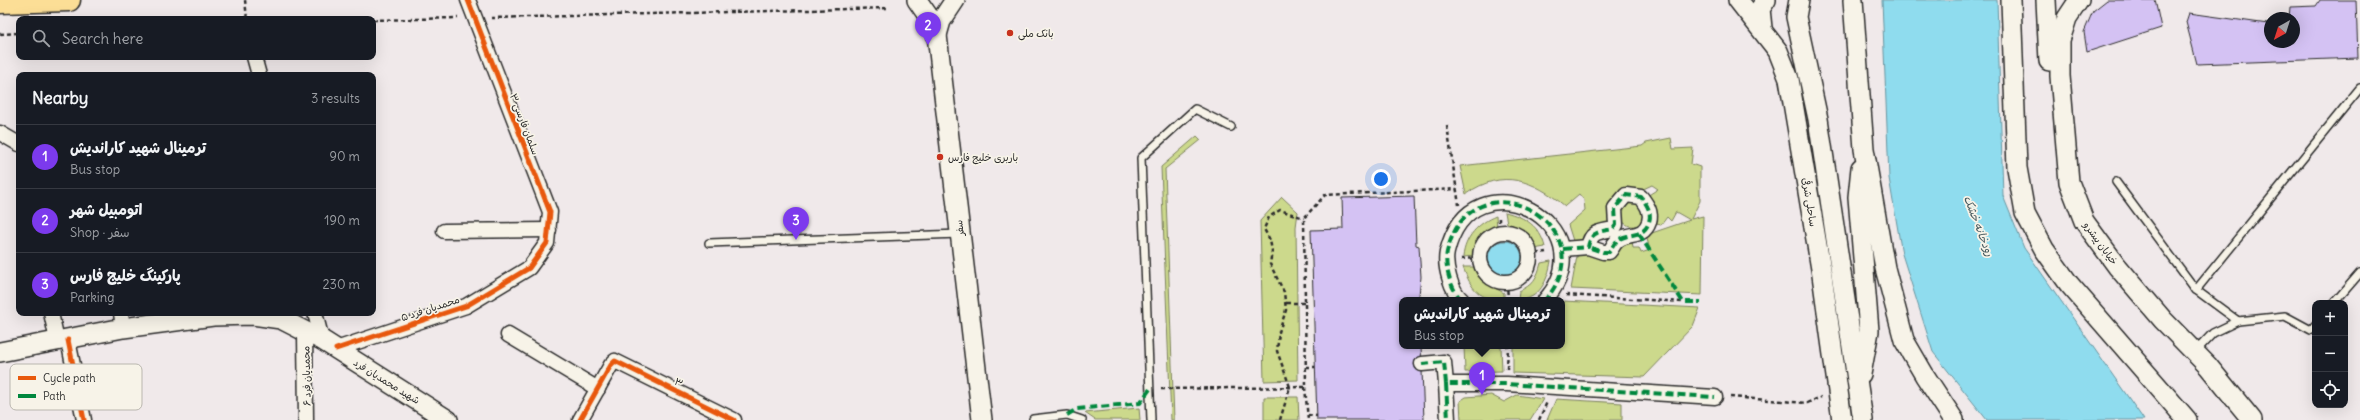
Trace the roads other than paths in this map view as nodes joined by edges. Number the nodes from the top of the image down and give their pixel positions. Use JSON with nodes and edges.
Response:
{"nodes":[{"id":1,"x":69,"y":0,"type":"edge"},
{"id":2,"x":468,"y":0,"type":"edge"},
{"id":3,"x":917,"y":0,"type":"edge"},
{"id":4,"x":955,"y":0,"type":"edge"},
{"id":5,"x":1738,"y":0,"type":"edge"},
{"id":6,"x":1766,"y":0,"type":"edge"},
{"id":7,"x":1787,"y":0,"type":"edge"},
{"id":8,"x":1853,"y":0,"type":"edge"},
{"id":9,"x":2011,"y":0,"type":"edge"},
{"id":10,"x":2046,"y":0,"type":"edge"},
{"id":11,"x":2079,"y":0,"type":"edge"},
{"id":12,"x":0,"y":2,"type":"edge"},
{"id":13,"x":1798,"y":9,"type":"edge"},
{"id":14,"x":1762,"y":28,"type":"junction"},
{"id":15,"x":936,"y":36,"type":"junction"},
{"id":16,"x":255,"y":60,"type":"edge"},
{"id":17,"x":258,"y":72,"type":"edge"},
{"id":18,"x":2360,"y":88,"type":"edge"},
{"id":19,"x":1231,"y":127,"type":"dead end"},
{"id":20,"x":0,"y":133,"type":"edge"},
{"id":21,"x":16,"y":142,"type":"edge"},
{"id":22,"x":1864,"y":149,"type":"junction"},
{"id":23,"x":2116,"y":182,"type":"dead end"},
{"id":24,"x":549,"y":230,"type":"junction"},
{"id":25,"x":444,"y":231,"type":"dead end"},
{"id":26,"x":960,"y":234,"type":"junction"},
{"id":27,"x":709,"y":243,"type":"dead end"},
{"id":28,"x":1588,"y":247,"type":"junction"},
{"id":29,"x":1562,"y":249,"type":"junction"},
{"id":30,"x":540,"y":255,"type":"joint"},
{"id":31,"x":2360,"y":273,"type":"edge"},
{"id":32,"x":2196,"y":290,"type":"junction"},
{"id":33,"x":1460,"y":297,"type":"edge"},
{"id":34,"x":1548,"y":297,"type":"edge"},
{"id":35,"x":2337,"y":300,"type":"edge"},
{"id":36,"x":52,"y":316,"type":"edge"},
{"id":37,"x":186,"y":316,"type":"edge"},
{"id":38,"x":260,"y":316,"type":"edge"},
{"id":39,"x":316,"y":316,"type":"edge"},
{"id":40,"x":122,"y":321,"type":"edge"},
{"id":41,"x":2238,"y":321,"type":"junction"},
{"id":42,"x":2312,"y":329,"type":"edge"},
{"id":43,"x":508,"y":335,"type":"dead end"},
{"id":44,"x":63,"y":340,"type":"junction"},
{"id":45,"x":321,"y":340,"type":"junction"},
{"id":46,"x":0,"y":352,"type":"edge"},
{"id":47,"x":2194,"y":352,"type":"junction"},
{"id":48,"x":69,"y":364,"type":"edge"},
{"id":49,"x":1422,"y":364,"type":"dead end"},
{"id":50,"x":1446,"y":384,"type":"junction"},
{"id":51,"x":1859,"y":387,"type":"junction"},
{"id":52,"x":598,"y":389,"type":"junction"},
{"id":53,"x":1715,"y":397,"type":"road end"},
{"id":54,"x":81,"y":410,"type":"edge"},
{"id":55,"x":1032,"y":419,"type":"edge"},
{"id":56,"x":84,"y":420,"type":"edge"},
{"id":57,"x":306,"y":420,"type":"edge"},
{"id":58,"x":448,"y":420,"type":"edge"},
{"id":59,"x":580,"y":420,"type":"edge"},
{"id":60,"x":734,"y":420,"type":"edge"},
{"id":61,"x":982,"y":420,"type":"edge"},
{"id":62,"x":1082,"y":420,"type":"edge"},
{"id":63,"x":1151,"y":420,"type":"edge"},
{"id":64,"x":1448,"y":420,"type":"edge"},
{"id":65,"x":1842,"y":420,"type":"edge"},
{"id":66,"x":1862,"y":420,"type":"edge"},
{"id":67,"x":1954,"y":420,"type":"edge"},
{"id":68,"x":2187,"y":420,"type":"edge"},
{"id":69,"x":2238,"y":420,"type":"edge"},
{"id":70,"x":2252,"y":420,"type":"edge"}],
"edges":[{"from":1,"to":12,"type":"main road"},
{"from":2,"to":24,"type":"street","name":"۳ سلمان فارسی"},
{"from":3,"to":15,"type":"main road","name":"سفر"},
{"from":4,"to":15,"type":"main road","name":"سفر"},
{"from":5,"to":14,"type":"main road","name":"ساحلی شرقی"},
{"from":6,"to":14,"type":"main road"},
{"from":7,"to":13,"type":"main road","name":"ساحلی شرقی"},
{"from":8,"to":22,"type":"main road"},
{"from":9,"to":68,"type":"main road"},
{"from":10,"to":69,"type":"main road","name":"خیابان پیشرو"},
{"from":11,"to":47,"type":"main road","name":"خیابان پیشرو"},
{"from":13,"to":51,"type":"main road","name":"ساحلی شرقی"},
{"from":14,"to":65,"type":"main road","name":"ساحلی شرقی"},
{"from":15,"to":26,"type":"main road","name":"سفر"},
{"from":16,"to":17,"type":"street"},
{"from":18,"to":32,"type":"lane"},
{"from":19,"to":63,"type":"lane"},
{"from":20,"to":21,"type":"street"},
{"from":22,"to":51,"type":"main road"},
{"from":22,"to":67,"type":"main road"},
{"from":23,"to":32,"type":"lane"},
{"from":24,"to":25,"type":"street"},
{"from":24,"to":30,"type":"street","name":"۳ سلمان فارسی"},
{"from":26,"to":27,"type":"lane"},
{"from":26,"to":61,"type":"main road","name":"سفر"},
{"from":28,"to":28,"type":"street"},
{"from":28,"to":29,"type":"street"},
{"from":29,"to":33,"type":"street"},
{"from":29,"to":34,"type":"street"},
{"from":30,"to":45,"type":"street","name":"۵ محمدیان فرد"},
{"from":31,"to":35,"type":"lane"},
{"from":32,"to":41,"type":"lane"},
{"from":36,"to":44,"type":"street"},
{"from":37,"to":40,"type":"main road","name":"شهید محمدیان فرد"},
{"from":38,"to":45,"type":"main road","name":"شهید محمدیان فرد"},
{"from":39,"to":45,"type":"street","name":"۶ محمدیان فرد"},
{"from":40,"to":44,"type":"main road","name":"شهید محمدیان فرد"},
{"from":41,"to":42,"type":"lane"},
{"from":41,"to":47,"type":"lane"},
{"from":43,"to":52,"type":"street"},
{"from":44,"to":46,"type":"main road","name":"شهید محمدیان فرد"},
{"from":44,"to":48,"type":"street"},
{"from":45,"to":57,"type":"street","name":"۶ محمدیان فرد"},
{"from":45,"to":58,"type":"main road","name":"شهید محمدیان فرد"},
{"from":47,"to":70,"type":"main road","name":"خیابان پیشرو"},
{"from":49,"to":50,"type":"street"},
{"from":50,"to":53,"type":"street"},
{"from":50,"to":64,"type":"street"},
{"from":51,"to":66,"type":"main road","name":"ساحلی شرقی"},
{"from":52,"to":59,"type":"street"},
{"from":52,"to":60,"type":"street","name":"۳"},
{"from":54,"to":56,"type":"street"},
{"from":55,"to":62,"type":"lane"}]}
